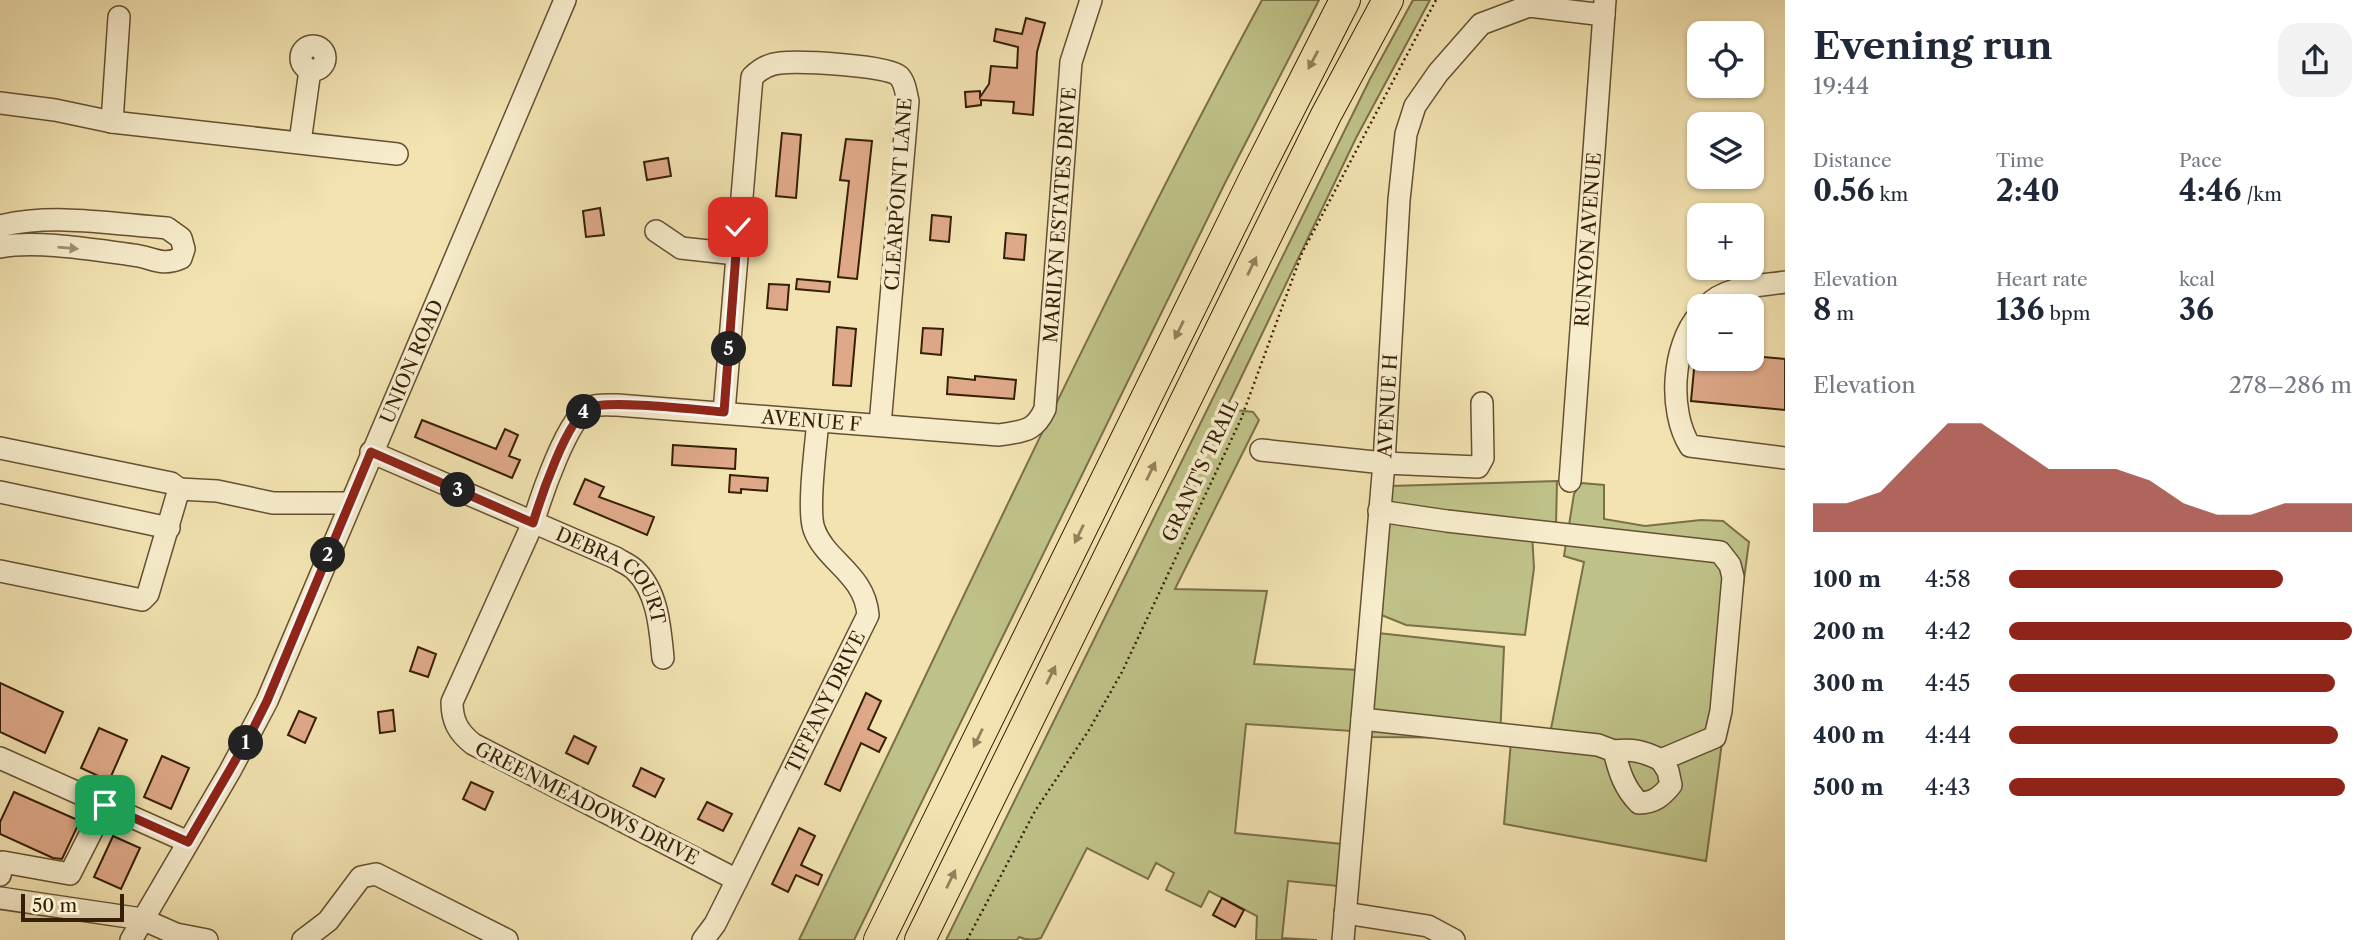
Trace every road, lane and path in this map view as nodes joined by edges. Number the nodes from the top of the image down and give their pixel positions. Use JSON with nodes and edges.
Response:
{"nodes":[{"id":1,"x":565,"y":0,"type":"edge"},
{"id":2,"x":1091,"y":0,"type":"edge"},
{"id":3,"x":1345,"y":0,"type":"edge"},
{"id":4,"x":1388,"y":0,"type":"edge"},
{"id":5,"x":1436,"y":0,"type":"edge"},
{"id":6,"x":1604,"y":7,"type":"edge"},
{"id":7,"x":119,"y":17,"type":"dead end"},
{"id":8,"x":310,"y":70,"type":"dead end"},
{"id":9,"x":0,"y":103,"type":"edge"},
{"id":10,"x":112,"y":122,"type":"junction"},
{"id":11,"x":300,"y":142,"type":"junction"},
{"id":12,"x":397,"y":155,"type":"dead end"},
{"id":13,"x":0,"y":226,"type":"edge"},
{"id":14,"x":656,"y":231,"type":"dead end"},
{"id":15,"x":0,"y":247,"type":"edge"},
{"id":16,"x":736,"y":254,"type":"junction"},
{"id":17,"x":1785,"y":282,"type":"edge"},
{"id":18,"x":1726,"y":294,"type":"edge"},
{"id":19,"x":1687,"y":333,"type":"edge"},
{"id":20,"x":1482,"y":403,"type":"dead end"},
{"id":21,"x":589,"y":407,"type":"joint"},
{"id":22,"x":724,"y":412,"type":"junction"},
{"id":23,"x":818,"y":421,"type":"junction"},
{"id":24,"x":880,"y":425,"type":"junction"},
{"id":25,"x":1033,"y":427,"type":"joint"},
{"id":26,"x":0,"y":448,"type":"edge"},
{"id":27,"x":1261,"y":450,"type":"dead end"},
{"id":28,"x":371,"y":452,"type":"junction"},
{"id":29,"x":1785,"y":458,"type":"edge"},
{"id":30,"x":1384,"y":463,"type":"junction"},
{"id":31,"x":1570,"y":481,"type":"dead end"},
{"id":32,"x":179,"y":489,"type":"junction"},
{"id":33,"x":0,"y":492,"type":"edge"},
{"id":34,"x":350,"y":503,"type":"junction"},
{"id":35,"x":1380,"y":511,"type":"junction"},
{"id":36,"x":533,"y":523,"type":"junction"},
{"id":37,"x":169,"y":528,"type":"junction"},
{"id":38,"x":0,"y":571,"type":"edge"},
{"id":39,"x":663,"y":658,"type":"dead end"},
{"id":40,"x":1362,"y":719,"type":"junction"},
{"id":41,"x":1614,"y":751,"type":"junction"},
{"id":42,"x":0,"y":758,"type":"edge"},
{"id":43,"x":1661,"y":760,"type":"junction"},
{"id":44,"x":105,"y":805,"type":"junction"},
{"id":45,"x":188,"y":842,"type":"junction"},
{"id":46,"x":46,"y":870,"type":"junction"},
{"id":47,"x":0,"y":875,"type":"edge"},
{"id":48,"x":737,"y":880,"type":"junction"},
{"id":49,"x":0,"y":898,"type":"edge"},
{"id":50,"x":44,"y":905,"type":"junction"},
{"id":51,"x":1345,"y":913,"type":"junction"},
{"id":52,"x":142,"y":919,"type":"junction"},
{"id":53,"x":131,"y":940,"type":"edge"},
{"id":54,"x":207,"y":940,"type":"edge"},
{"id":55,"x":303,"y":940,"type":"edge"},
{"id":56,"x":507,"y":940,"type":"edge"},
{"id":57,"x":704,"y":940,"type":"edge"},
{"id":58,"x":879,"y":940,"type":"edge"},
{"id":59,"x":920,"y":940,"type":"edge"},
{"id":60,"x":967,"y":940,"type":"edge"},
{"id":61,"x":1343,"y":940,"type":"edge"},
{"id":62,"x":1454,"y":940,"type":"edge"}],
"edges":[{"from":1,"to":28,"type":"street","name":"UNION ROAD"},
{"from":2,"to":25,"type":"street","name":"MARILYN ESTATES DRIVE"},
{"from":3,"to":58,"type":"highway","one_way":true},
{"from":59,"to":4,"type":"highway","one_way":true},
{"from":5,"to":60,"type":"path","name":"GRANT'S TRAIL"},
{"from":6,"to":30,"type":"street","name":"AVENUE H"},
{"from":6,"to":31,"type":"street","name":"RUNYON AVENUE"},
{"from":7,"to":10,"type":"street"},
{"from":8,"to":11,"type":"street"},
{"from":9,"to":10,"type":"street"},
{"from":10,"to":11,"type":"street"},
{"from":11,"to":12,"type":"street"},
{"from":15,"to":13,"type":"street","one_way":true},
{"from":14,"to":16,"type":"street"},
{"from":16,"to":22,"type":"street"},
{"from":16,"to":24,"type":"street","name":"CLEARPOINT LANE"},
{"from":17,"to":18,"type":"street"},
{"from":19,"to":29,"type":"street"},
{"from":20,"to":30,"type":"street"},
{"from":21,"to":22,"type":"street","name":"AVENUE F"},
{"from":21,"to":36,"type":"street","name":"GREENMEADOWS DRIVE"},
{"from":22,"to":23,"type":"street","name":"AVENUE F"},
{"from":23,"to":24,"type":"street","name":"AVENUE F"},
{"from":23,"to":48,"type":"street","name":"TIFFANY DRIVE"},
{"from":24,"to":25,"type":"street","name":"AVENUE F"},
{"from":26,"to":32,"type":"street"},
{"from":27,"to":30,"type":"street"},
{"from":28,"to":34,"type":"street","name":"UNION ROAD"},
{"from":28,"to":36,"type":"street","name":"DEBRA COURT"},
{"from":30,"to":35,"type":"street","name":"AVENUE H"},
{"from":32,"to":34,"type":"street"},
{"from":32,"to":37,"type":"street"},
{"from":33,"to":37,"type":"street"},
{"from":34,"to":45,"type":"street","name":"UNION ROAD"},
{"from":35,"to":40,"type":"street","name":"AVENUE H"},
{"from":35,"to":43,"type":"street"},
{"from":36,"to":39,"type":"street","name":"DEBRA COURT"},
{"from":36,"to":48,"type":"street","name":"GREENMEADOWS DRIVE"},
{"from":37,"to":38,"type":"street"},
{"from":40,"to":41,"type":"street"},
{"from":40,"to":51,"type":"street","name":"AVENUE H"},
{"from":41,"to":43,"type":"street"},
{"from":41,"to":43,"type":"street"},
{"from":42,"to":44,"type":"street"},
{"from":44,"to":45,"type":"street"},
{"from":44,"to":46,"type":"street"},
{"from":45,"to":52,"type":"street","name":"UNION ROAD"},
{"from":46,"to":47,"type":"street"},
{"from":46,"to":50,"type":"street"},
{"from":48,"to":57,"type":"street","name":"TIFFANY DRIVE"},
{"from":49,"to":50,"type":"street"},
{"from":50,"to":52,"type":"street"},
{"from":51,"to":61,"type":"street","name":"AVENUE H"},
{"from":51,"to":62,"type":"street"},
{"from":52,"to":53,"type":"street","name":"UNION ROAD"},
{"from":52,"to":54,"type":"street"},
{"from":55,"to":56,"type":"street"}]}
